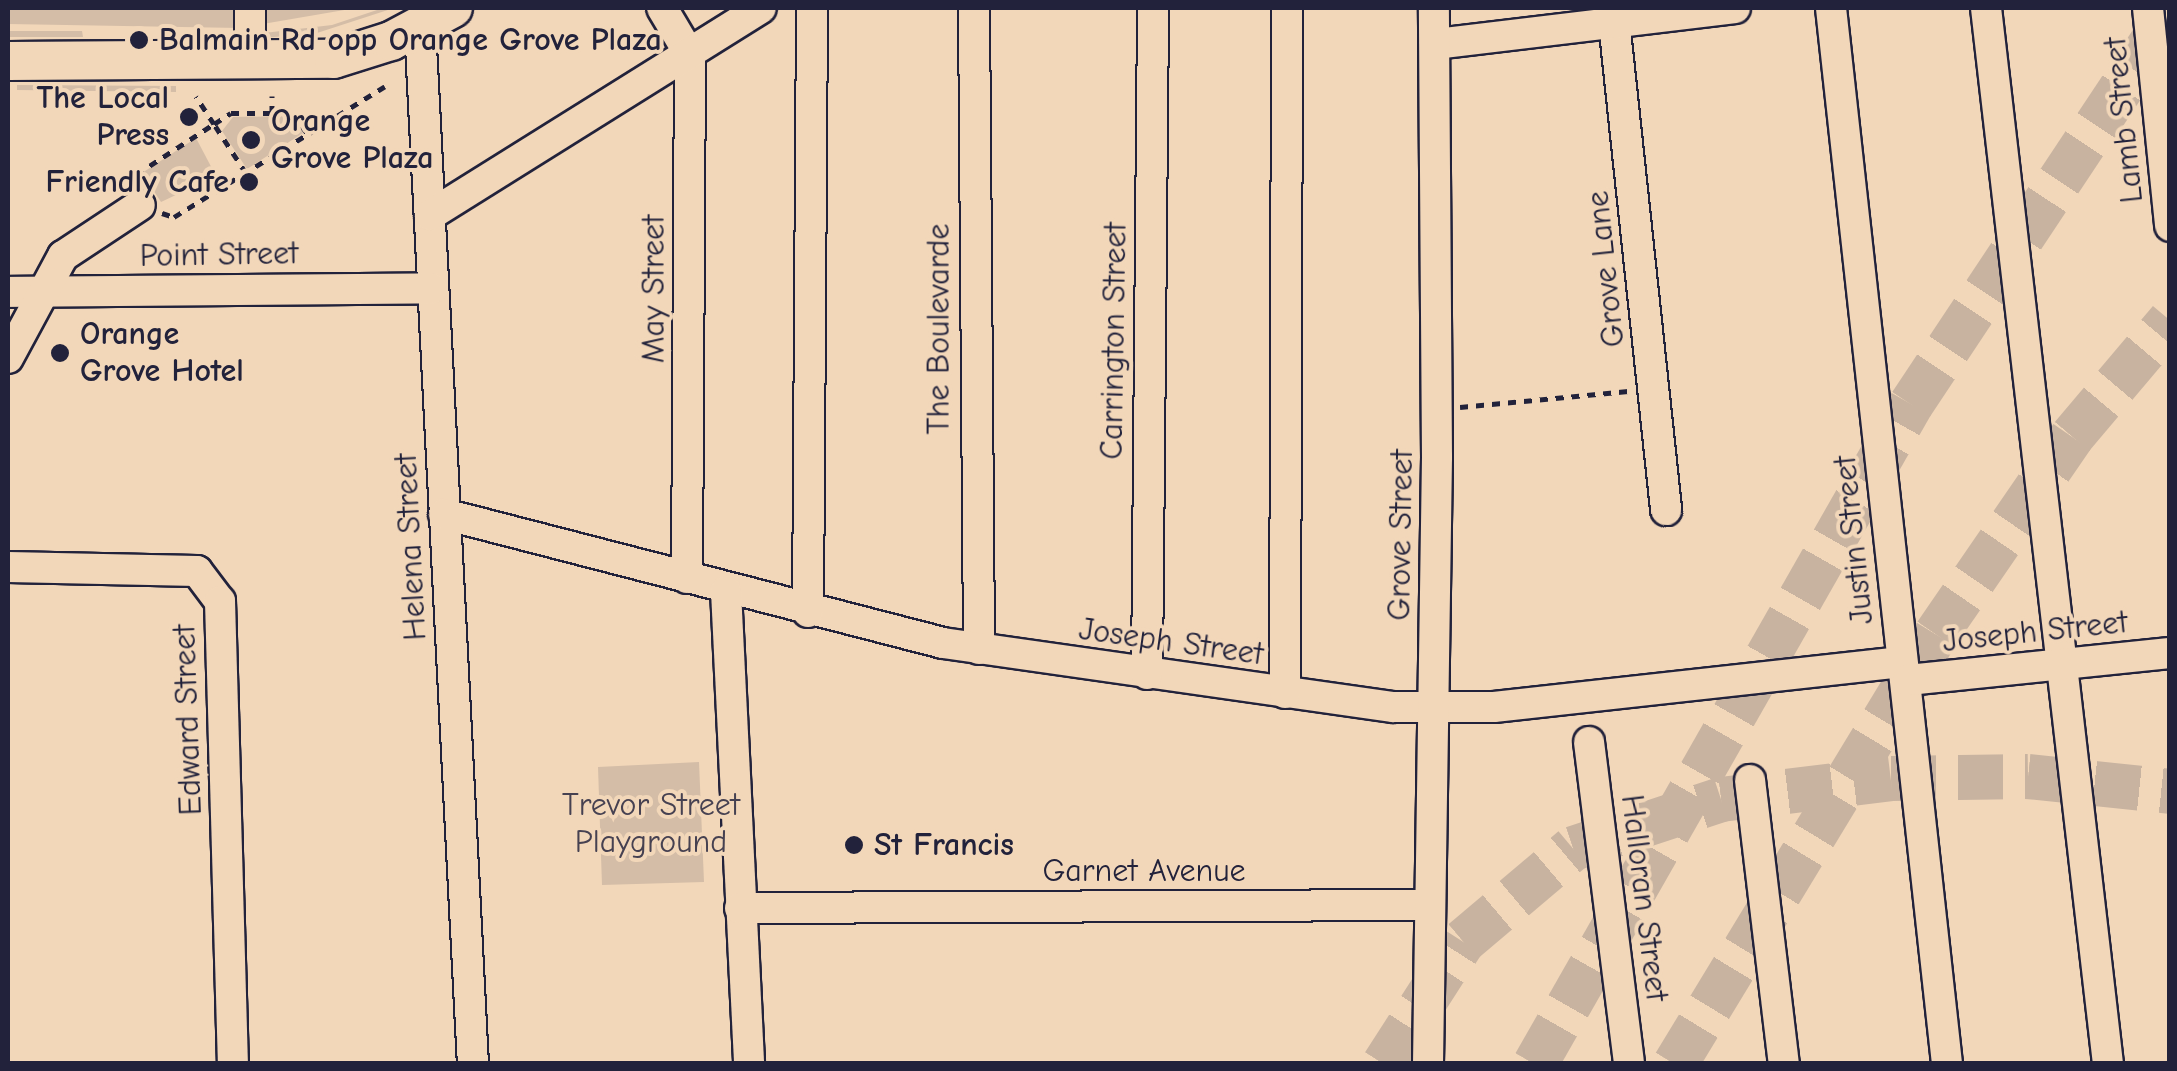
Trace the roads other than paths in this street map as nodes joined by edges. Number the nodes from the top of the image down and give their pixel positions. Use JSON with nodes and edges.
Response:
{"nodes":[{"id":1,"x":250,"y":8,"type":"edge"},
{"id":2,"x":453,"y":8,"type":"edge"},
{"id":3,"x":662,"y":8,"type":"edge"},
{"id":4,"x":761,"y":8,"type":"edge"},
{"id":5,"x":812,"y":8,"type":"edge"},
{"id":6,"x":974,"y":8,"type":"edge"},
{"id":7,"x":1152,"y":8,"type":"edge"},
{"id":8,"x":1287,"y":8,"type":"edge"},
{"id":9,"x":1434,"y":8,"type":"edge"},
{"id":10,"x":1736,"y":8,"type":"edge"},
{"id":11,"x":1832,"y":8,"type":"edge"},
{"id":12,"x":1986,"y":8,"type":"edge"},
{"id":13,"x":2148,"y":8,"type":"edge"},
{"id":14,"x":1614,"y":22,"type":"junction"},
{"id":15,"x":420,"y":26,"type":"junction"},
{"id":16,"x":1435,"y":44,"type":"junction"},
{"id":17,"x":690,"y":54,"type":"junction"},
{"id":18,"x":8,"y":61,"type":"edge"},
{"id":19,"x":250,"y":63,"type":"junction"},
{"id":20,"x":140,"y":205,"type":"road end"},
{"id":21,"x":430,"y":215,"type":"junction"},
{"id":22,"x":2170,"y":226,"type":"edge"},
{"id":23,"x":432,"y":288,"type":"junction"},
{"id":24,"x":8,"y":292,"type":"edge"},
{"id":25,"x":41,"y":292,"type":"junction"},
{"id":26,"x":8,"y":358,"type":"edge"},
{"id":27,"x":1666,"y":510,"type":"dead end"},
{"id":28,"x":444,"y":514,"type":"junction"},
{"id":29,"x":8,"y":567,"type":"edge"},
{"id":30,"x":687,"y":578,"type":"junction"},
{"id":31,"x":726,"y":592,"type":"junction"},
{"id":32,"x":808,"y":612,"type":"junction"},
{"id":33,"x":979,"y":649,"type":"junction"},
{"id":34,"x":2170,"y":653,"type":"edge"},
{"id":35,"x":2060,"y":662,"type":"junction"},
{"id":36,"x":1905,"y":671,"type":"junction"},
{"id":37,"x":1147,"y":674,"type":"junction"},
{"id":38,"x":1285,"y":693,"type":"junction"},
{"id":39,"x":1434,"y":712,"type":"junction"},
{"id":40,"x":1589,"y":742,"type":"dead end"},
{"id":41,"x":1750,"y":780,"type":"dead end"},
{"id":42,"x":1429,"y":905,"type":"junction"},
{"id":43,"x":740,"y":908,"type":"junction"},
{"id":44,"x":233,"y":1064,"type":"edge"},
{"id":45,"x":473,"y":1064,"type":"edge"},
{"id":46,"x":748,"y":1064,"type":"edge"},
{"id":47,"x":1428,"y":1064,"type":"edge"},
{"id":48,"x":1629,"y":1064,"type":"edge"},
{"id":49,"x":1784,"y":1064,"type":"edge"},
{"id":50,"x":1947,"y":1064,"type":"edge"},
{"id":51,"x":2108,"y":1064,"type":"edge"}],
"edges":[{"from":1,"to":19,"type":"street"},
{"from":2,"to":15,"type":"main road"},
{"from":3,"to":17,"type":"street"},
{"from":4,"to":17,"type":"street"},
{"from":5,"to":32,"type":"street"},
{"from":6,"to":33,"type":"street","name":"The Boulevarde"},
{"from":7,"to":37,"type":"street","name":"Carrington Street"},
{"from":8,"to":38,"type":"street"},
{"from":9,"to":16,"type":"street","name":"Grove Street"},
{"from":10,"to":14,"type":"street"},
{"from":11,"to":36,"type":"street","name":"Justin Street"},
{"from":12,"to":35,"type":"street"},
{"from":13,"to":22,"type":"street","name":"Lamb Street"},
{"from":14,"to":16,"type":"street"},
{"from":14,"to":27,"type":"street","name":"Grove Lane"},
{"from":15,"to":19,"type":"main road"},
{"from":15,"to":21,"type":"street","name":"Helena Street"},
{"from":16,"to":39,"type":"street","name":"Grove Street"},
{"from":17,"to":21,"type":"street"},
{"from":17,"to":30,"type":"street","name":"May Street"},
{"from":18,"to":19,"type":"main road"},
{"from":20,"to":25,"type":"street"},
{"from":21,"to":23,"type":"street","name":"Helena Street"},
{"from":23,"to":25,"type":"street","name":"Point Street"},
{"from":23,"to":28,"type":"street","name":"Helena Street"},
{"from":24,"to":25,"type":"street","name":"Point Street"},
{"from":25,"to":26,"type":"street"},
{"from":28,"to":30,"type":"street","name":"Joseph Street"},
{"from":28,"to":45,"type":"street","name":"Helena Street"},
{"from":29,"to":44,"type":"street","name":"Edward Street"},
{"from":30,"to":31,"type":"street","name":"Joseph Street"},
{"from":31,"to":32,"type":"street","name":"Joseph Street"},
{"from":31,"to":43,"type":"street"},
{"from":32,"to":33,"type":"street","name":"Joseph Street"},
{"from":33,"to":37,"type":"street","name":"Joseph Street"},
{"from":34,"to":35,"type":"street","name":"Joseph Street"},
{"from":35,"to":36,"type":"street","name":"Joseph Street"},
{"from":35,"to":51,"type":"street"},
{"from":36,"to":39,"type":"street","name":"Joseph Street"},
{"from":36,"to":50,"type":"street","name":"Justin Street"},
{"from":37,"to":38,"type":"street","name":"Joseph Street"},
{"from":38,"to":39,"type":"street","name":"Joseph Street"},
{"from":39,"to":42,"type":"street","name":"Grove Street"},
{"from":40,"to":48,"type":"street","name":"Halloran Street"},
{"from":41,"to":49,"type":"street"},
{"from":42,"to":43,"type":"street","name":"Garnet Avenue"},
{"from":42,"to":47,"type":"street","name":"Grove Street"},
{"from":43,"to":46,"type":"street"}]}
